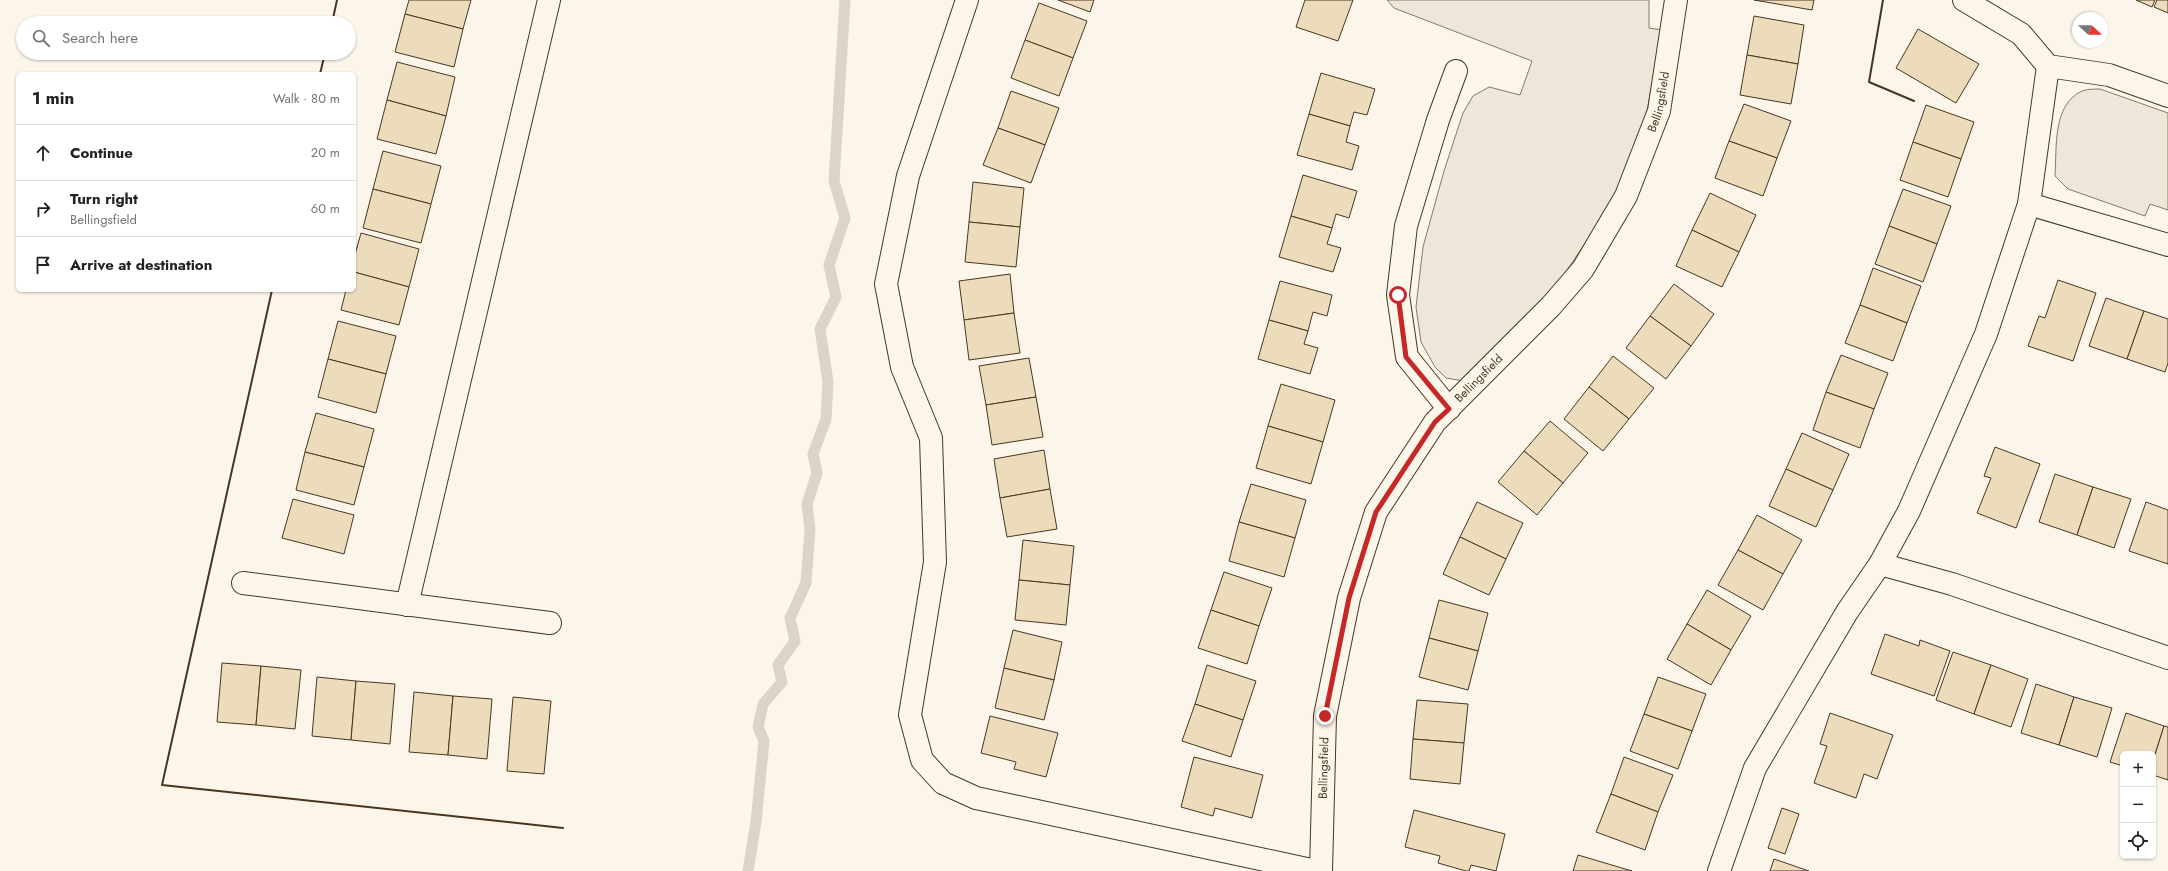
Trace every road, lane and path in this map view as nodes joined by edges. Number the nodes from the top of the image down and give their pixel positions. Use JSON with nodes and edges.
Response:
{"nodes":[{"id":1,"x":549,"y":0,"type":"edge"},
{"id":2,"x":967,"y":0,"type":"edge"},
{"id":3,"x":1676,"y":0,"type":"edge"},
{"id":4,"x":1964,"y":0,"type":"edge"},
{"id":5,"x":2048,"y":66,"type":"junction"},
{"id":6,"x":1456,"y":71,"type":"dead end"},
{"id":7,"x":2168,"y":96,"type":"edge"},
{"id":8,"x":2029,"y":204,"type":"junction"},
{"id":9,"x":2168,"y":245,"type":"edge"},
{"id":10,"x":1449,"y":409,"type":"junction"},
{"id":11,"x":1880,"y":564,"type":"junction"},
{"id":12,"x":243,"y":584,"type":"dead end"},
{"id":13,"x":407,"y":605,"type":"junction"},
{"id":14,"x":550,"y":623,"type":"dead end"},
{"id":15,"x":2168,"y":658,"type":"edge"},
{"id":16,"x":1316,"y":871,"type":"edge"},
{"id":17,"x":1321,"y":871,"type":"edge"},
{"id":18,"x":1718,"y":871,"type":"edge"}],
"edges":[{"from":1,"to":13,"type":"street"},
{"from":2,"to":16,"type":"street"},
{"from":3,"to":10,"type":"street","name":"Bellingsfield"},
{"from":4,"to":5,"type":"street"},
{"from":5,"to":7,"type":"street"},
{"from":5,"to":8,"type":"street"},
{"from":6,"to":10,"type":"street"},
{"from":8,"to":9,"type":"street"},
{"from":8,"to":11,"type":"street"},
{"from":10,"to":17,"type":"street","name":"Bellingsfield"},
{"from":11,"to":15,"type":"street"},
{"from":11,"to":18,"type":"street"},
{"from":12,"to":13,"type":"street"},
{"from":13,"to":14,"type":"street"}]}
